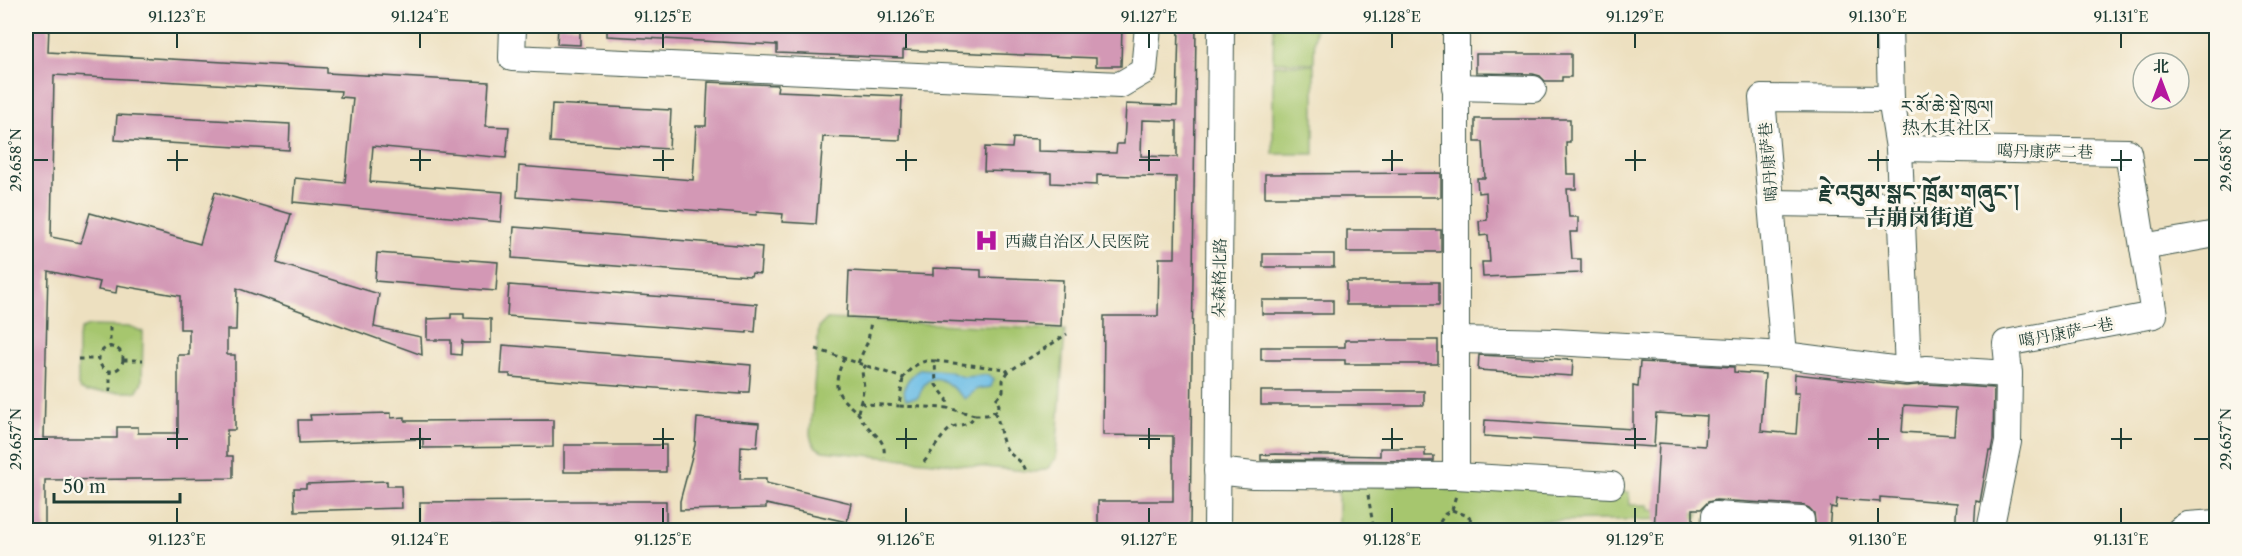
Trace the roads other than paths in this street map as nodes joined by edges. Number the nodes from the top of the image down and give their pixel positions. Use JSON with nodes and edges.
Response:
{"nodes":[{"id":1,"x":513,"y":26,"type":"edge"},
{"id":2,"x":1148,"y":26,"type":"edge"},
{"id":3,"x":1221,"y":26,"type":"edge"},
{"id":4,"x":1456,"y":26,"type":"edge"},
{"id":5,"x":1889,"y":26,"type":"edge"},
{"id":6,"x":1455,"y":87,"type":"junction"},
{"id":7,"x":1533,"y":89,"type":"dead end"},
{"id":8,"x":1891,"y":99,"type":"junction"},
{"id":9,"x":1899,"y":148,"type":"junction"},
{"id":10,"x":1771,"y":203,"type":"junction"},
{"id":11,"x":1902,"y":205,"type":"junction"},
{"id":12,"x":2217,"y":234,"type":"edge"},
{"id":13,"x":2143,"y":248,"type":"junction"},
{"id":14,"x":1457,"y":340,"type":"junction"},
{"id":15,"x":1784,"y":355,"type":"junction"},
{"id":16,"x":1908,"y":371,"type":"junction"},
{"id":17,"x":2009,"y":374,"type":"junction"},
{"id":18,"x":1217,"y":471,"type":"junction"},
{"id":19,"x":1456,"y":476,"type":"junction"},
{"id":20,"x":1611,"y":485,"type":"dead end"},
{"id":21,"x":2217,"y":523,"type":"edge"},
{"id":22,"x":1217,"y":531,"type":"edge"},
{"id":23,"x":1714,"y":531,"type":"edge"},
{"id":24,"x":1801,"y":531,"type":"edge"},
{"id":25,"x":1990,"y":531,"type":"edge"},
{"id":26,"x":2180,"y":531,"type":"edge"}],
"edges":[{"from":1,"to":2,"type":"street"},
{"from":3,"to":18,"type":"street","name":"朵森格北路"},
{"from":4,"to":6,"type":"street"},
{"from":5,"to":8,"type":"street"},
{"from":6,"to":7,"type":"street"},
{"from":6,"to":14,"type":"street"},
{"from":8,"to":9,"type":"street"},
{"from":8,"to":10,"type":"street","name":"噶丹康萨巷"},
{"from":9,"to":11,"type":"street"},
{"from":9,"to":13,"type":"street","name":"噶丹康萨二巷"},
{"from":10,"to":11,"type":"street"},
{"from":10,"to":15,"type":"street","name":"噶丹康萨巷"},
{"from":11,"to":16,"type":"street"},
{"from":12,"to":13,"type":"street"},
{"from":13,"to":17,"type":"street","name":"噶丹康萨一巷"},
{"from":14,"to":15,"type":"street"},
{"from":14,"to":19,"type":"street"},
{"from":15,"to":16,"type":"street"},
{"from":16,"to":17,"type":"street"},
{"from":17,"to":25,"type":"street"},
{"from":18,"to":19,"type":"street"},
{"from":18,"to":22,"type":"street","name":"朵森格北路"},
{"from":19,"to":20,"type":"street"},
{"from":21,"to":26,"type":"street"},
{"from":23,"to":24,"type":"street"}]}
